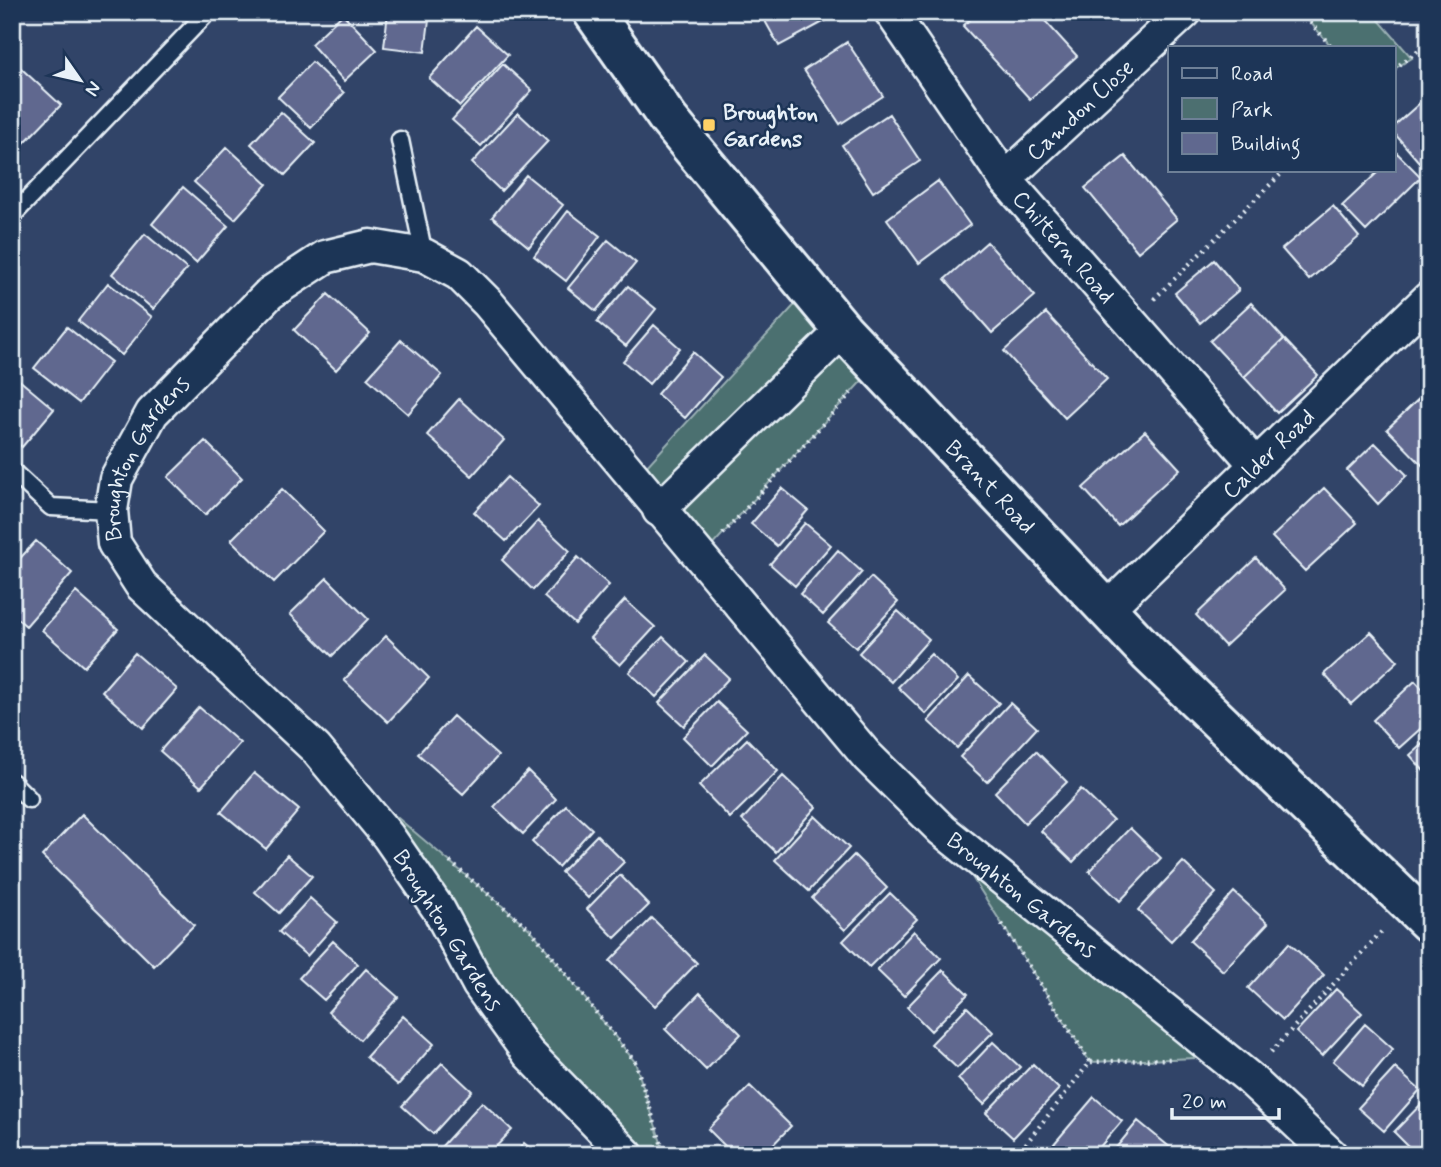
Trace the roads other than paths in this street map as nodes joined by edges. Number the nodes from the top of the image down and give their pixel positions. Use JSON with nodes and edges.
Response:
{"nodes":[{"id":1,"x":208,"y":12,"type":"edge"},
{"id":2,"x":593,"y":12,"type":"edge"},
{"id":3,"x":891,"y":12,"type":"edge"},
{"id":4,"x":1185,"y":12,"type":"edge"},
{"id":5,"x":400,"y":141,"type":"dead end"},
{"id":6,"x":1005,"y":179,"type":"junction"},
{"id":7,"x":12,"y":216,"type":"edge"},
{"id":8,"x":424,"y":255,"type":"junction"},
{"id":9,"x":1428,"y":300,"type":"edge"},
{"id":10,"x":839,"y":334,"type":"junction"},
{"id":11,"x":1256,"y":465,"type":"junction"},
{"id":12,"x":12,"y":471,"type":"edge"},
{"id":13,"x":111,"y":510,"type":"junction"},
{"id":14,"x":659,"y":510,"type":"junction"},
{"id":15,"x":1071,"y":571,"type":"junction"},
{"id":16,"x":1107,"y":609,"type":"junction"},
{"id":17,"x":12,"y":782,"type":"edge"},
{"id":18,"x":29,"y":799,"type":"dead end"},
{"id":19,"x":1419,"y":913,"type":"edge"},
{"id":20,"x":627,"y":1155,"type":"edge"},
{"id":21,"x":1331,"y":1155,"type":"edge"}],
"edges":[{"from":1,"to":7,"type":"lane"},
{"from":2,"to":10,"type":"street","name":"Brant Road"},
{"from":3,"to":6,"type":"street","name":"Chiltern Road"},
{"from":4,"to":6,"type":"street","name":"Camdon Close"},
{"from":5,"to":8,"type":"lane"},
{"from":6,"to":11,"type":"street","name":"Chiltern Road"},
{"from":8,"to":13,"type":"street","name":"Broughton Gardens"},
{"from":8,"to":14,"type":"street","name":"Broughton Gardens"},
{"from":9,"to":11,"type":"street","name":"Calder Road"},
{"from":10,"to":14,"type":"street"},
{"from":10,"to":15,"type":"street","name":"Brant Road"},
{"from":10,"to":15,"type":"street"},
{"from":11,"to":16,"type":"street","name":"Calder Road"},
{"from":12,"to":13,"type":"lane"},
{"from":13,"to":20,"type":"street","name":"Broughton Gardens"},
{"from":14,"to":21,"type":"street","name":"Broughton Gardens"},
{"from":15,"to":16,"type":"street","name":"Brant Road"},
{"from":16,"to":19,"type":"street","name":"Brant Road"},
{"from":17,"to":18,"type":"lane"}]}
